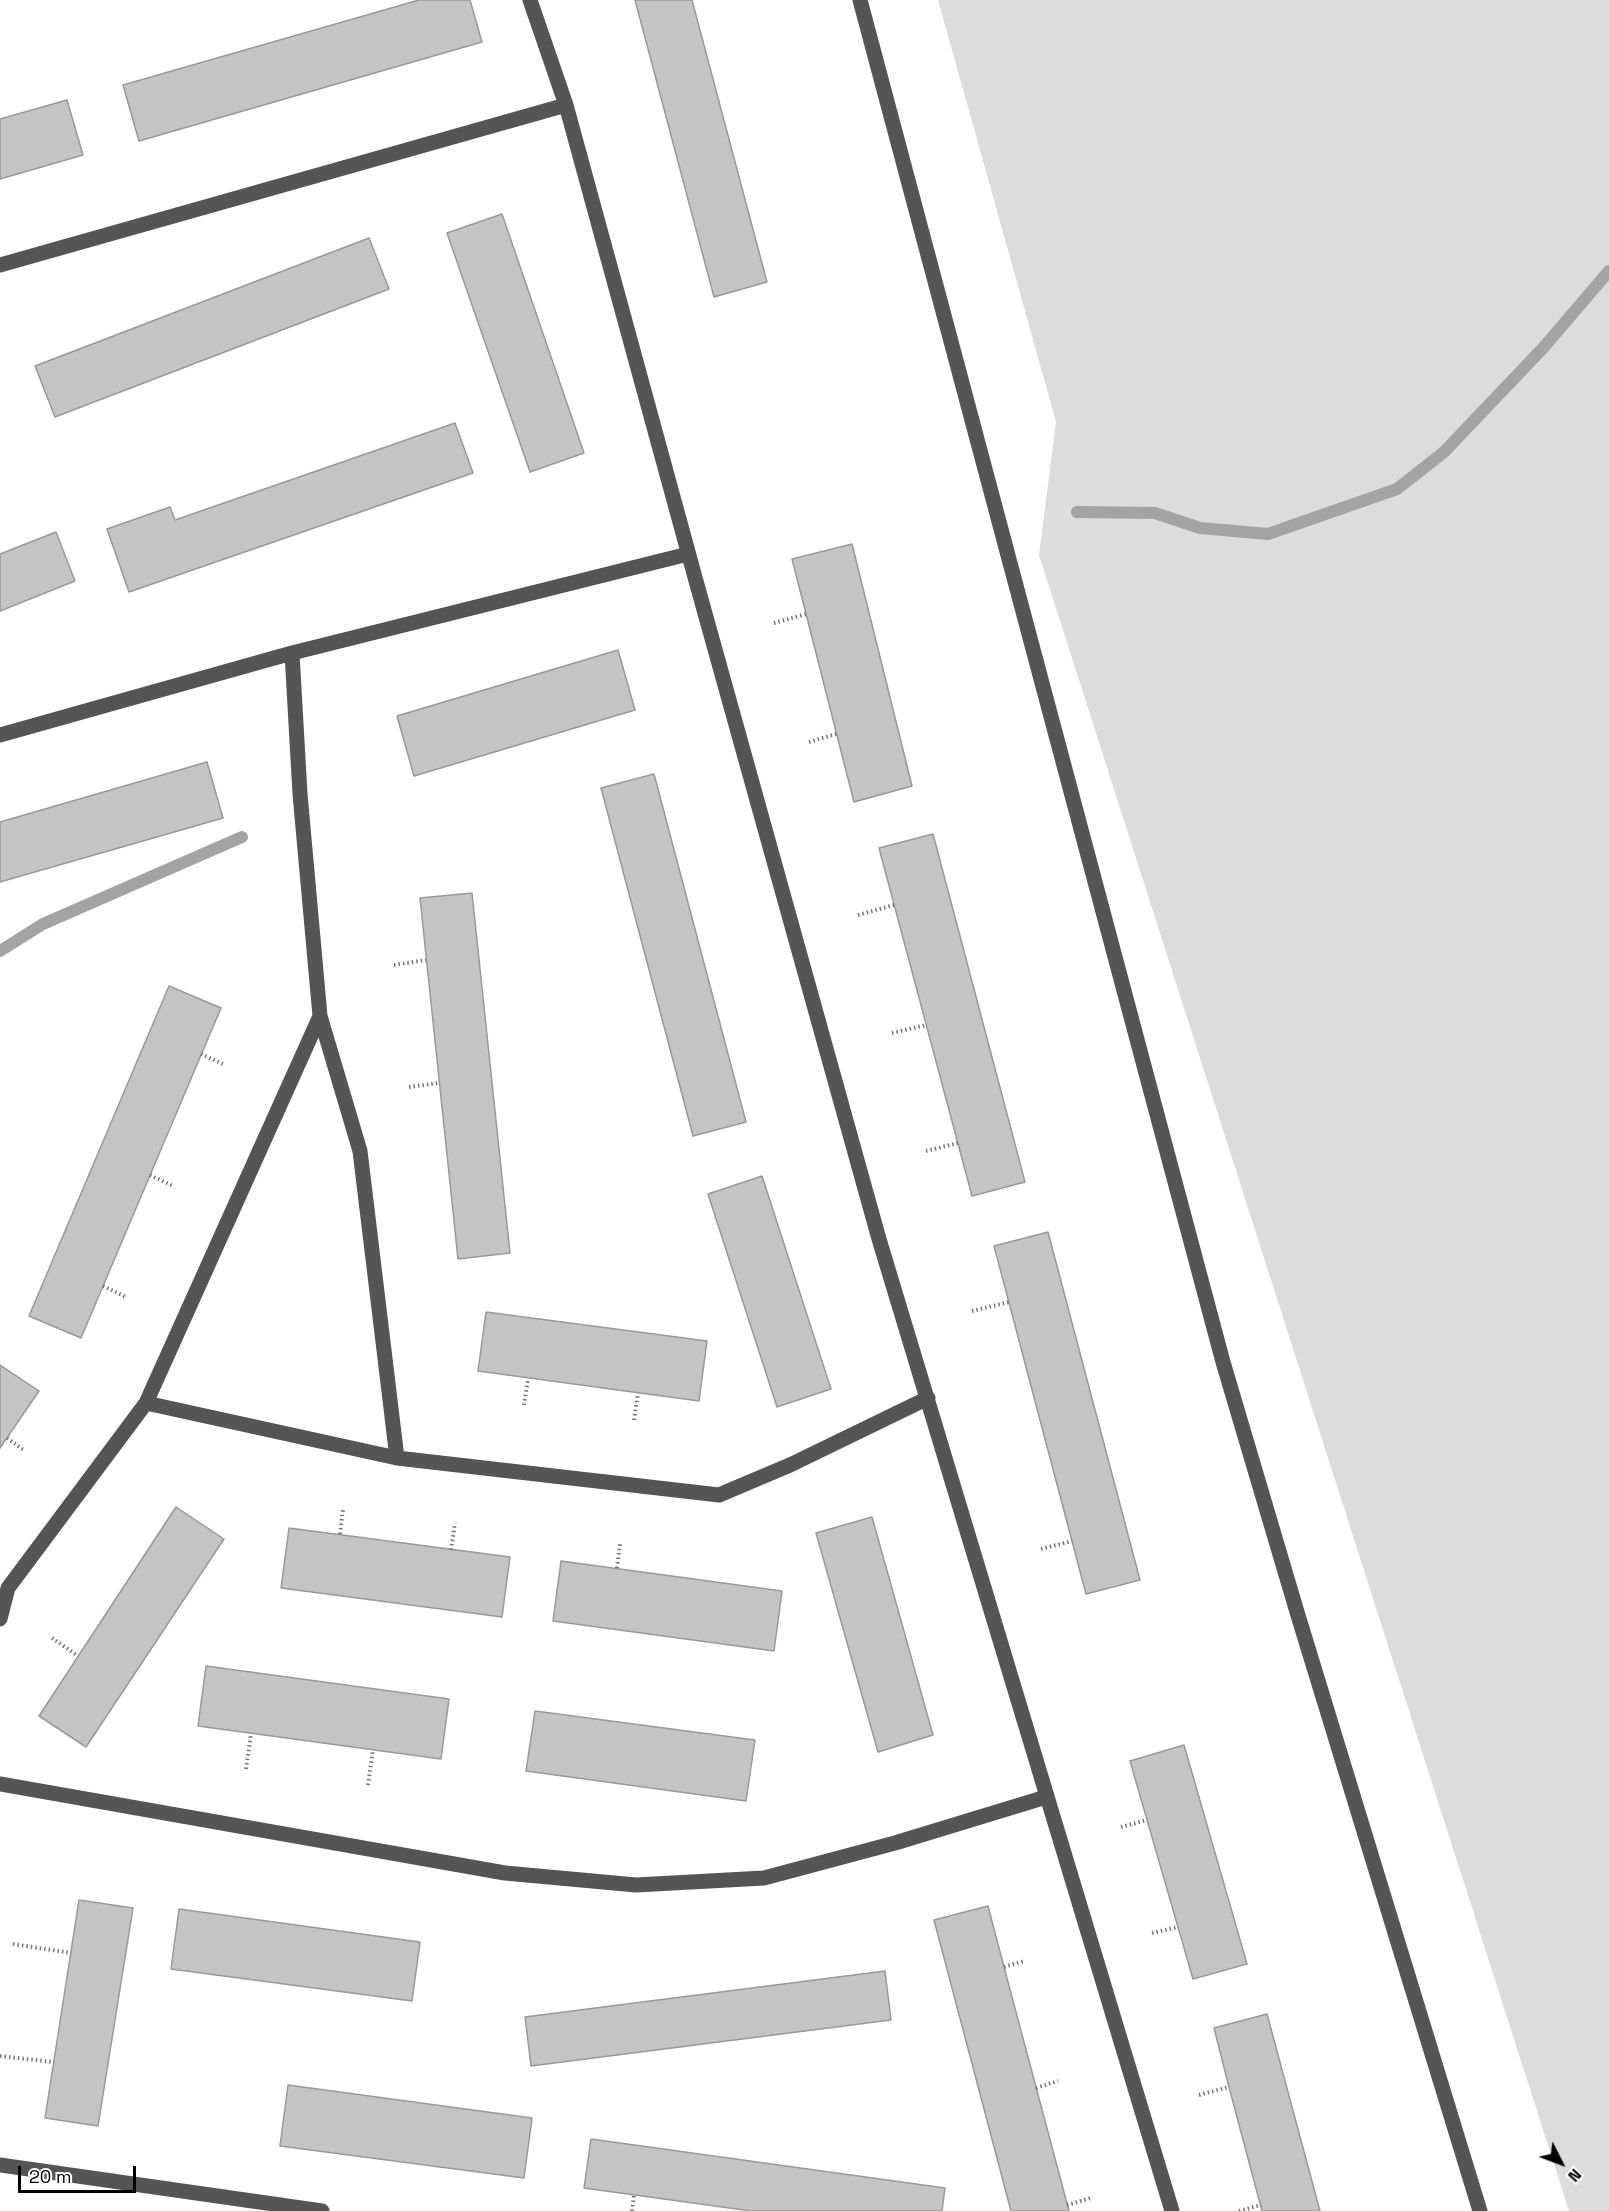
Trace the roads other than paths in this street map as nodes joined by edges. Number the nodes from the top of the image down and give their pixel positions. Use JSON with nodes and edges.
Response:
{"nodes":[{"id":1,"x":530,"y":0,"type":"edge"},
{"id":2,"x":860,"y":0,"type":"edge"},
{"id":3,"x":566,"y":105,"type":"junction"},
{"id":4,"x":0,"y":265,"type":"edge"},
{"id":5,"x":688,"y":554,"type":"junction"},
{"id":6,"x":292,"y":653,"type":"junction"},
{"id":7,"x":0,"y":735,"type":"edge"},
{"id":8,"x":320,"y":1016,"type":"junction"},
{"id":9,"x":928,"y":1398,"type":"junction"},
{"id":10,"x":147,"y":1403,"type":"junction"},
{"id":11,"x":397,"y":1458,"type":"junction"},
{"id":12,"x":0,"y":1619,"type":"edge"},
{"id":13,"x":0,"y":1784,"type":"edge"},
{"id":14,"x":1046,"y":1797,"type":"junction"},
{"id":15,"x":0,"y":2165,"type":"edge"},
{"id":16,"x":322,"y":2211,"type":"edge"},
{"id":17,"x":1172,"y":2211,"type":"edge"},
{"id":18,"x":1480,"y":2211,"type":"edge"}],
"edges":[{"from":1,"to":3,"type":"lane"},
{"from":2,"to":18,"type":"lane"},
{"from":3,"to":4,"type":"lane"},
{"from":3,"to":5,"type":"lane"},
{"from":5,"to":6,"type":"lane"},
{"from":5,"to":9,"type":"lane"},
{"from":6,"to":7,"type":"lane"},
{"from":6,"to":8,"type":"lane"},
{"from":8,"to":10,"type":"lane"},
{"from":8,"to":11,"type":"lane"},
{"from":9,"to":11,"type":"lane"},
{"from":9,"to":14,"type":"lane"},
{"from":10,"to":11,"type":"lane"},
{"from":10,"to":12,"type":"lane"},
{"from":13,"to":14,"type":"lane"},
{"from":14,"to":17,"type":"lane"},
{"from":15,"to":16,"type":"lane"}]}
